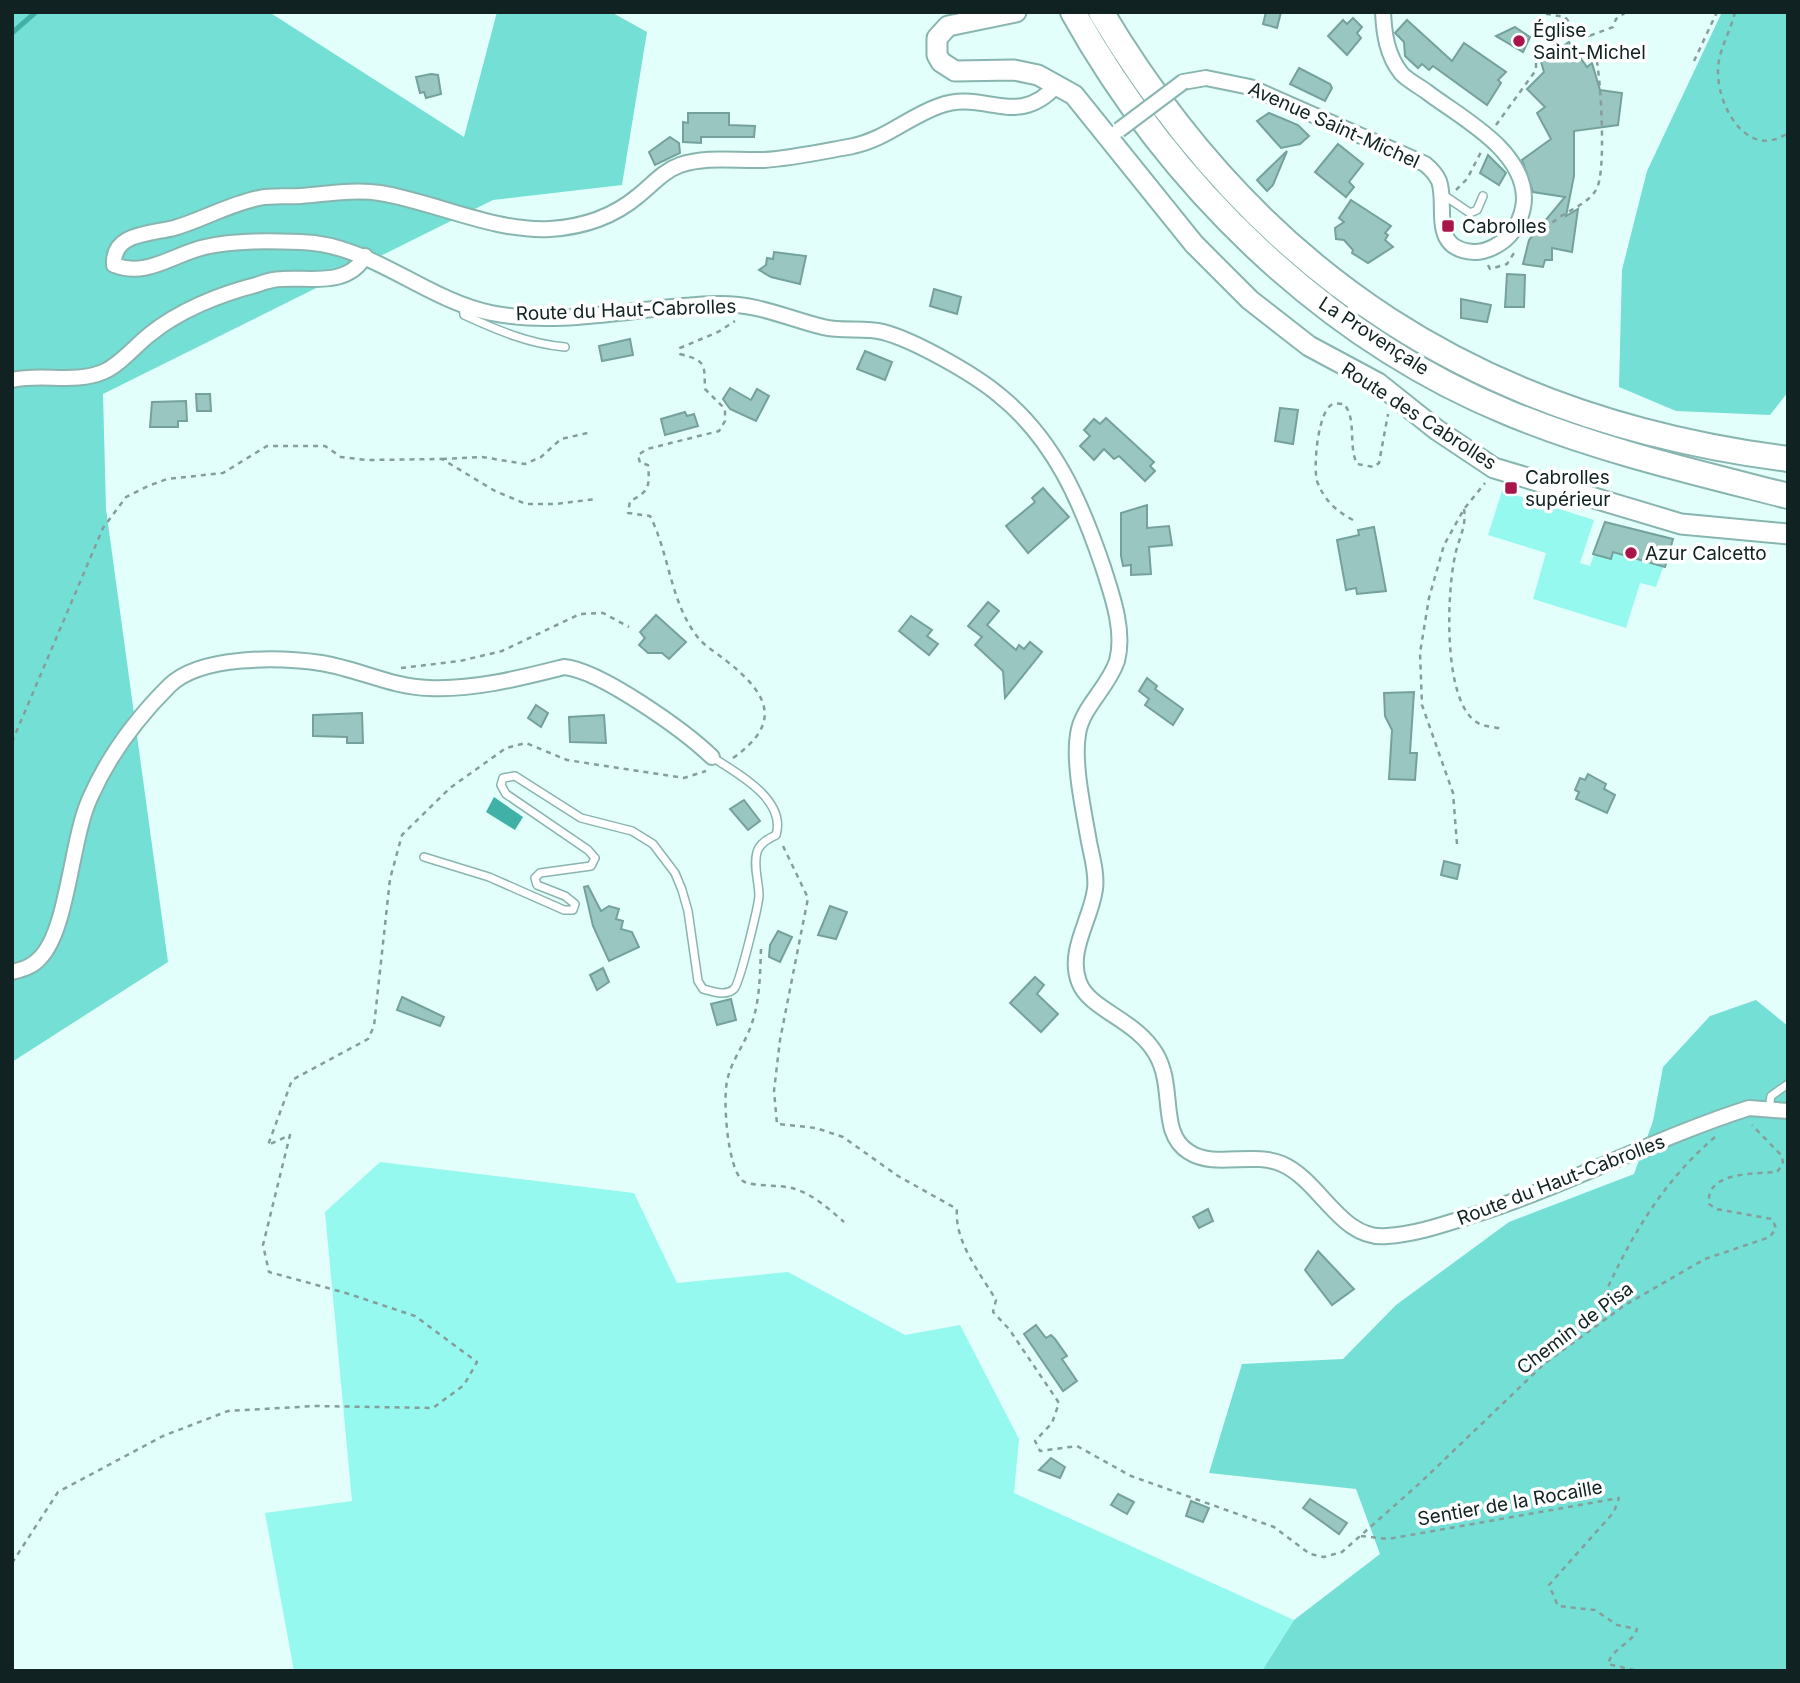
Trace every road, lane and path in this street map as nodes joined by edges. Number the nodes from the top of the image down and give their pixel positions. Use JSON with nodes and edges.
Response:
{"nodes":[{"id":1,"x":1016,"y":12,"type":"edge"},
{"id":2,"x":1383,"y":12,"type":"edge"},
{"id":3,"x":1536,"y":12,"type":"edge"},
{"id":4,"x":1626,"y":12,"type":"edge"},
{"id":5,"x":1717,"y":12,"type":"edge"},
{"id":6,"x":1735,"y":12,"type":"edge"},
{"id":7,"x":1103,"y":15,"type":"edge"},
{"id":8,"x":1075,"y":16,"type":"edge"},
{"id":9,"x":1578,"y":34,"type":"junction"},
{"id":10,"x":1589,"y":36,"type":"junction"},
{"id":11,"x":1694,"y":61,"type":"dead end"},
{"id":12,"x":1057,"y":85,"type":"junction"},
{"id":13,"x":1788,"y":133,"type":"edge"},
{"id":14,"x":1114,"y":134,"type":"junction"},
{"id":15,"x":1488,"y":138,"type":"junction"},
{"id":16,"x":1445,"y":195,"type":"junction"},
{"id":17,"x":1483,"y":196,"type":"dead end"},
{"id":18,"x":1532,"y":227,"type":"dead end"},
{"id":19,"x":1520,"y":244,"type":"dead end"},
{"id":20,"x":1489,"y":249,"type":"junction"},
{"id":21,"x":365,"y":257,"type":"junction"},
{"id":22,"x":463,"y":304,"type":"junction"},
{"id":23,"x":744,"y":316,"type":"dead end"},
{"id":24,"x":565,"y":347,"type":"dead end"},
{"id":25,"x":12,"y":380,"type":"edge"},
{"id":26,"x":1394,"y":394,"type":"junction"},
{"id":27,"x":592,"y":432,"type":"dead end"},
{"id":28,"x":442,"y":459,"type":"junction"},
{"id":29,"x":1788,"y":459,"type":"edge"},
{"id":30,"x":1494,"y":468,"type":"junction"},
{"id":31,"x":1788,"y":496,"type":"edge"},
{"id":32,"x":596,"y":499,"type":"dead end"},
{"id":33,"x":1464,"y":509,"type":"junction"},
{"id":34,"x":1353,"y":520,"type":"dead end"},
{"id":35,"x":1788,"y":534,"type":"edge"},
{"id":36,"x":629,"y":628,"type":"dead end"},
{"id":37,"x":390,"y":667,"type":"dead end"},
{"id":38,"x":1504,"y":729,"type":"dead end"},
{"id":39,"x":12,"y":742,"type":"edge"},
{"id":40,"x":718,"y":761,"type":"junction"},
{"id":41,"x":776,"y":835,"type":"junction"},
{"id":42,"x":1457,"y":844,"type":"dead end"},
{"id":43,"x":424,"y":857,"type":"dead end"},
{"id":44,"x":757,"y":915,"type":"junction"},
{"id":45,"x":12,"y":972,"type":"edge"},
{"id":46,"x":1788,"y":1084,"type":"edge"},
{"id":47,"x":1749,"y":1108,"type":"junction"},
{"id":48,"x":1769,"y":1108,"type":"junction"},
{"id":49,"x":1788,"y":1111,"type":"edge"},
{"id":50,"x":1717,"y":1135,"type":"dead end"},
{"id":51,"x":844,"y":1222,"type":"dead end"},
{"id":52,"x":1588,"y":1332,"type":"junction"},
{"id":53,"x":1361,"y":1536,"type":"junction"},
{"id":54,"x":12,"y":1563,"type":"edge"},
{"id":55,"x":1638,"y":1671,"type":"edge"}],
"edges":[{"from":1,"to":12,"type":"street","name":"Route des Cabrolles"},
{"from":2,"to":15,"type":"street"},
{"from":3,"to":9,"type":"path"},
{"from":4,"to":10,"type":"path"},
{"from":5,"to":11,"type":"path"},
{"from":6,"to":13,"type":"path"},
{"from":7,"to":29,"type":"highway","name":"La Provençale"},
{"from":8,"to":31,"type":"highway","name":"La Provençale"},
{"from":9,"to":10,"type":"path"},
{"from":9,"to":15,"type":"path"},
{"from":10,"to":18,"type":"path"},
{"from":12,"to":14,"type":"street","name":"Route des Cabrolles"},
{"from":12,"to":21,"type":"street","name":"Route du Haut-Cabrolles"},
{"from":14,"to":16,"type":"street","name":"Avenue Saint-Michel","bridge":true},
{"from":14,"to":26,"type":"street","name":"Route des Cabrolles"},
{"from":15,"to":16,"type":"path"},
{"from":15,"to":20,"type":"street"},
{"from":16,"to":17,"type":"lane"},
{"from":16,"to":20,"type":"street","name":"Avenue Saint-Michel"},
{"from":19,"to":20,"type":"path"},
{"from":21,"to":22,"type":"street","name":"Route du Haut-Cabrolles"},
{"from":21,"to":25,"type":"street"},
{"from":22,"to":24,"type":"lane"},
{"from":22,"to":47,"type":"street","name":"Route du Haut-Cabrolles"},
{"from":23,"to":40,"type":"path"},
{"from":26,"to":30,"type":"street","name":"Route des Cabrolles"},
{"from":26,"to":34,"type":"path"},
{"from":27,"to":28,"type":"path"},
{"from":28,"to":32,"type":"path"},
{"from":28,"to":39,"type":"path"},
{"from":30,"to":33,"type":"path"},
{"from":30,"to":35,"type":"street","name":"Route des Cabrolles"},
{"from":33,"to":38,"type":"path"},
{"from":33,"to":42,"type":"path"},
{"from":36,"to":37,"type":"path"},
{"from":40,"to":41,"type":"lane"},
{"from":40,"to":45,"type":"street"},
{"from":40,"to":54,"type":"path"},
{"from":41,"to":44,"type":"lane"},
{"from":41,"to":53,"type":"path","name":"Chemin de Pisa"},
{"from":43,"to":44,"type":"lane"},
{"from":44,"to":51,"type":"path"},
{"from":46,"to":48,"type":"lane"},
{"from":47,"to":48,"type":"street","name":"Route du Haut-Cabrolles"},
{"from":47,"to":52,"type":"path","name":"Chemin de Pisa"},
{"from":48,"to":49,"type":"street","name":"Route du Haut-Cabrolles"},
{"from":50,"to":52,"type":"path"},
{"from":52,"to":53,"type":"path","name":"Chemin de Pisa"},
{"from":53,"to":55,"type":"path","name":"Sentier de la Rocaille"}]}
